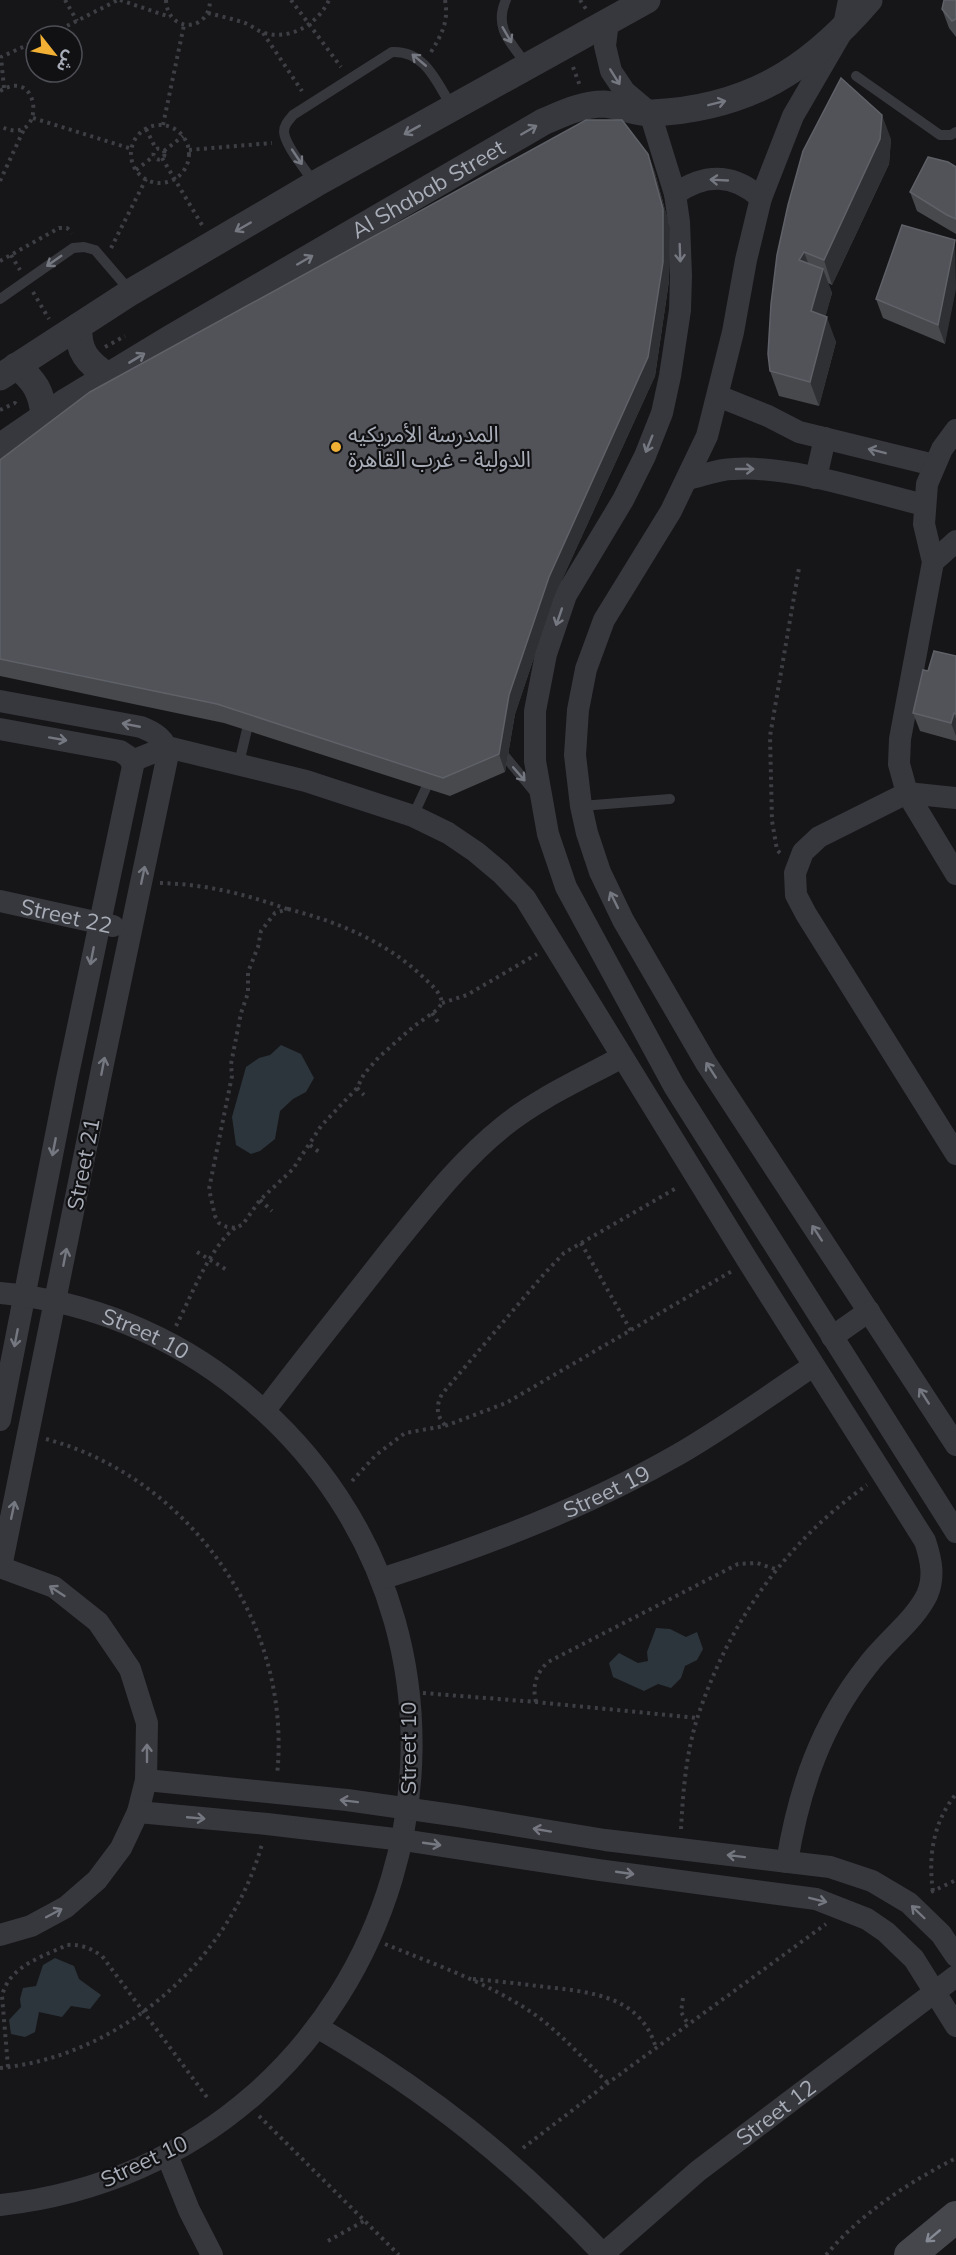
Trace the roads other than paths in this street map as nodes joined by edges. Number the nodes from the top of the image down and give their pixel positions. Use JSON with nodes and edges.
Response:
{"nodes":[{"id":1,"x":506,"y":0,"type":"edge"},
{"id":2,"x":647,"y":0,"type":"edge"},
{"id":3,"x":849,"y":0,"type":"edge"},
{"id":4,"x":869,"y":0,"type":"edge"},
{"id":5,"x":608,"y":21,"type":"junction"},
{"id":6,"x":843,"y":30,"type":"junction"},
{"id":7,"x":527,"y":66,"type":"junction"},
{"id":8,"x":856,"y":76,"type":"dead end"},
{"id":9,"x":452,"y":107,"type":"junction"},
{"id":10,"x":650,"y":113,"type":"junction"},
{"id":11,"x":956,"y":132,"type":"edge"},
{"id":12,"x":315,"y":184,"type":"junction"},
{"id":13,"x":675,"y":194,"type":"junction"},
{"id":14,"x":760,"y":198,"type":"junction"},
{"id":15,"x":131,"y":292,"type":"junction"},
{"id":16,"x":0,"y":299,"type":"edge"},
{"id":17,"x":70,"y":332,"type":"junction"},
{"id":18,"x":4,"y":374,"type":"edge"},
{"id":19,"x":108,"y":376,"type":"junction"},
{"id":20,"x":717,"y":396,"type":"junction"},
{"id":21,"x":44,"y":416,"type":"junction"},
{"id":22,"x":956,"y":430,"type":"edge"},
{"id":23,"x":825,"y":438,"type":"junction"},
{"id":24,"x":0,"y":447,"type":"edge"},
{"id":25,"x":934,"y":465,"type":"junction"},
{"id":26,"x":816,"y":478,"type":"junction"},
{"id":27,"x":688,"y":479,"type":"junction"},
{"id":28,"x":924,"y":504,"type":"junction"},
{"id":29,"x":956,"y":541,"type":"edge"},
{"id":30,"x":933,"y":562,"type":"junction"},
{"id":31,"x":0,"y":701,"type":"edge"},
{"id":32,"x":253,"y":707,"type":"edge"},
{"id":33,"x":0,"y":729,"type":"edge"},
{"id":34,"x":495,"y":739,"type":"edge"},
{"id":35,"x":168,"y":754,"type":"junction"},
{"id":36,"x":239,"y":763,"type":"junction"},
{"id":37,"x":433,"y":764,"type":"edge"},
{"id":38,"x":131,"y":768,"type":"junction"},
{"id":39,"x":907,"y":793,"type":"junction"},
{"id":40,"x":540,"y":797,"type":"junction"},
{"id":41,"x":956,"y":798,"type":"edge"},
{"id":42,"x":670,"y":799,"type":"dead end"},
{"id":43,"x":581,"y":807,"type":"junction"},
{"id":44,"x":413,"y":816,"type":"junction"},
{"id":45,"x":956,"y":874,"type":"edge"},
{"id":46,"x":0,"y":901,"type":"edge"},
{"id":47,"x":99,"y":923,"type":"junction"},
{"id":48,"x":131,"y":930,"type":"junction"},
{"id":49,"x":622,"y":1057,"type":"junction"},
{"id":50,"x":956,"y":1154,"type":"edge"},
{"id":51,"x":0,"y":1293,"type":"edge"},
{"id":52,"x":25,"y":1295,"type":"junction"},
{"id":53,"x":56,"y":1301,"type":"junction"},
{"id":54,"x":869,"y":1311,"type":"junction"},
{"id":55,"x":832,"y":1337,"type":"junction"},
{"id":56,"x":813,"y":1366,"type":"junction"},
{"id":57,"x":265,"y":1410,"type":"junction"},
{"id":58,"x":0,"y":1420,"type":"edge"},
{"id":59,"x":956,"y":1445,"type":"edge"},
{"id":60,"x":956,"y":1532,"type":"edge"},
{"id":61,"x":1,"y":1567,"type":"edge"},
{"id":62,"x":381,"y":1579,"type":"junction"},
{"id":63,"x":146,"y":1780,"type":"junction"},
{"id":64,"x":408,"y":1809,"type":"junction"},
{"id":65,"x":138,"y":1812,"type":"junction"},
{"id":66,"x":403,"y":1840,"type":"junction"},
{"id":67,"x":787,"y":1863,"type":"junction"},
{"id":68,"x":0,"y":1935,"type":"edge"},
{"id":69,"x":956,"y":1956,"type":"edge"},
{"id":70,"x":956,"y":1976,"type":"edge"},
{"id":71,"x":935,"y":1992,"type":"junction"},
{"id":72,"x":956,"y":2026,"type":"edge"},
{"id":73,"x":317,"y":2027,"type":"junction"},
{"id":74,"x":168,"y":2155,"type":"junction"},
{"id":75,"x":0,"y":2205,"type":"edge"},
{"id":76,"x":956,"y":2217,"type":"edge"},
{"id":77,"x":602,"y":2254,"type":"edge"},
{"id":78,"x":213,"y":2255,"type":"edge"},
{"id":79,"x":910,"y":2255,"type":"edge"}],
"edges":[{"from":1,"to":7,"type":"lane","one_way":true},
{"from":2,"to":5,"type":"street"},
{"from":3,"to":6,"type":"street"},
{"from":4,"to":6,"type":"street","name":"Al Shabab Street"},
{"from":5,"to":7,"type":"street"},
{"from":5,"to":10,"type":"street","one_way":true},
{"from":10,"to":6,"type":"street","name":"Al Shabab Street","one_way":true},
{"from":6,"to":14,"type":"street"},
{"from":7,"to":9,"type":"street"},
{"from":8,"to":11,"type":"lane"},
{"from":9,"to":12,"type":"street","one_way":true},
{"from":9,"to":12,"type":"lane","one_way":true},
{"from":10,"to":13,"type":"street"},
{"from":19,"to":10,"type":"street","name":"Al Shabab Street","one_way":true},
{"from":12,"to":15,"type":"street","one_way":true},
{"from":14,"to":13,"type":"street","one_way":true},
{"from":13,"to":40,"type":"street","one_way":true},
{"from":14,"to":20,"type":"street"},
{"from":15,"to":16,"type":"lane","one_way":true},
{"from":15,"to":17,"type":"street"},
{"from":17,"to":18,"type":"street"},
{"from":17,"to":19,"type":"street"},
{"from":18,"to":21,"type":"street"},
{"from":19,"to":21,"type":"street","name":"Al Shabab Street"},
{"from":20,"to":23,"type":"street"},
{"from":20,"to":27,"type":"street"},
{"from":21,"to":24,"type":"street","name":"Al Shabab Street"},
{"from":22,"to":25,"type":"street"},
{"from":25,"to":23,"type":"street","one_way":true},
{"from":23,"to":26,"type":"street"},
{"from":25,"to":28,"type":"street"},
{"from":27,"to":26,"type":"street","one_way":true},
{"from":26,"to":28,"type":"street"},
{"from":27,"to":43,"type":"street"},
{"from":28,"to":30,"type":"street"},
{"from":29,"to":30,"type":"street"},
{"from":30,"to":39,"type":"street"},
{"from":35,"to":31,"type":"street","one_way":true},
{"from":32,"to":36,"type":"lane"},
{"from":33,"to":38,"type":"street","one_way":true},
{"from":34,"to":40,"type":"lane","one_way":true},
{"from":35,"to":36,"type":"street"},
{"from":35,"to":38,"type":"street"},
{"from":48,"to":35,"type":"street","name":"Street 21","one_way":true},
{"from":36,"to":44,"type":"street"},
{"from":37,"to":44,"type":"lane"},
{"from":38,"to":47,"type":"street","name":"Street 21"},
{"from":39,"to":41,"type":"street"},
{"from":39,"to":45,"type":"street"},
{"from":39,"to":50,"type":"street"},
{"from":40,"to":55,"type":"street"},
{"from":42,"to":43,"type":"lane"},
{"from":54,"to":43,"type":"street","one_way":true},
{"from":44,"to":49,"type":"street"},
{"from":46,"to":47,"type":"street","name":"Street 22"},
{"from":47,"to":48,"type":"street","name":"Street 22"},
{"from":47,"to":52,"type":"street","name":"Street 21","one_way":true},
{"from":53,"to":48,"type":"street","name":"Street 21","one_way":true},
{"from":49,"to":56,"type":"street"},
{"from":49,"to":57,"type":"street"},
{"from":51,"to":52,"type":"street","name":"Street 10"},
{"from":52,"to":53,"type":"street","name":"Street 10"},
{"from":52,"to":58,"type":"street","name":"Street 21","one_way":true},
{"from":53,"to":57,"type":"street","name":"Street 10"},
{"from":61,"to":53,"type":"street","name":"Street 21","one_way":true},
{"from":54,"to":55,"type":"street"},
{"from":59,"to":54,"type":"street","one_way":true},
{"from":55,"to":60,"type":"street"},
{"from":56,"to":62,"type":"street","name":"Street 19"},
{"from":56,"to":67,"type":"street"},
{"from":57,"to":62,"type":"street","name":"Street 10"},
{"from":63,"to":61,"type":"street","one_way":true},
{"from":62,"to":64,"type":"street","name":"Street 10"},
{"from":64,"to":63,"type":"street","one_way":true},
{"from":63,"to":65,"type":"street"},
{"from":64,"to":66,"type":"street","name":"Street 10"},
{"from":67,"to":64,"type":"street","one_way":true},
{"from":65,"to":66,"type":"street","one_way":true},
{"from":68,"to":65,"type":"street","one_way":true},
{"from":66,"to":71,"type":"street","one_way":true},
{"from":66,"to":73,"type":"street","name":"Street 10"},
{"from":69,"to":67,"type":"street","one_way":true},
{"from":70,"to":71,"type":"street","name":"Street 12"},
{"from":71,"to":72,"type":"street"},
{"from":71,"to":77,"type":"street","name":"Street 12"},
{"from":73,"to":74,"type":"street","name":"Street 10"},
{"from":73,"to":77,"type":"street"},
{"from":74,"to":75,"type":"street","name":"Street 10"},
{"from":74,"to":78,"type":"street"},
{"from":76,"to":79,"type":"main road","one_way":true}]}
